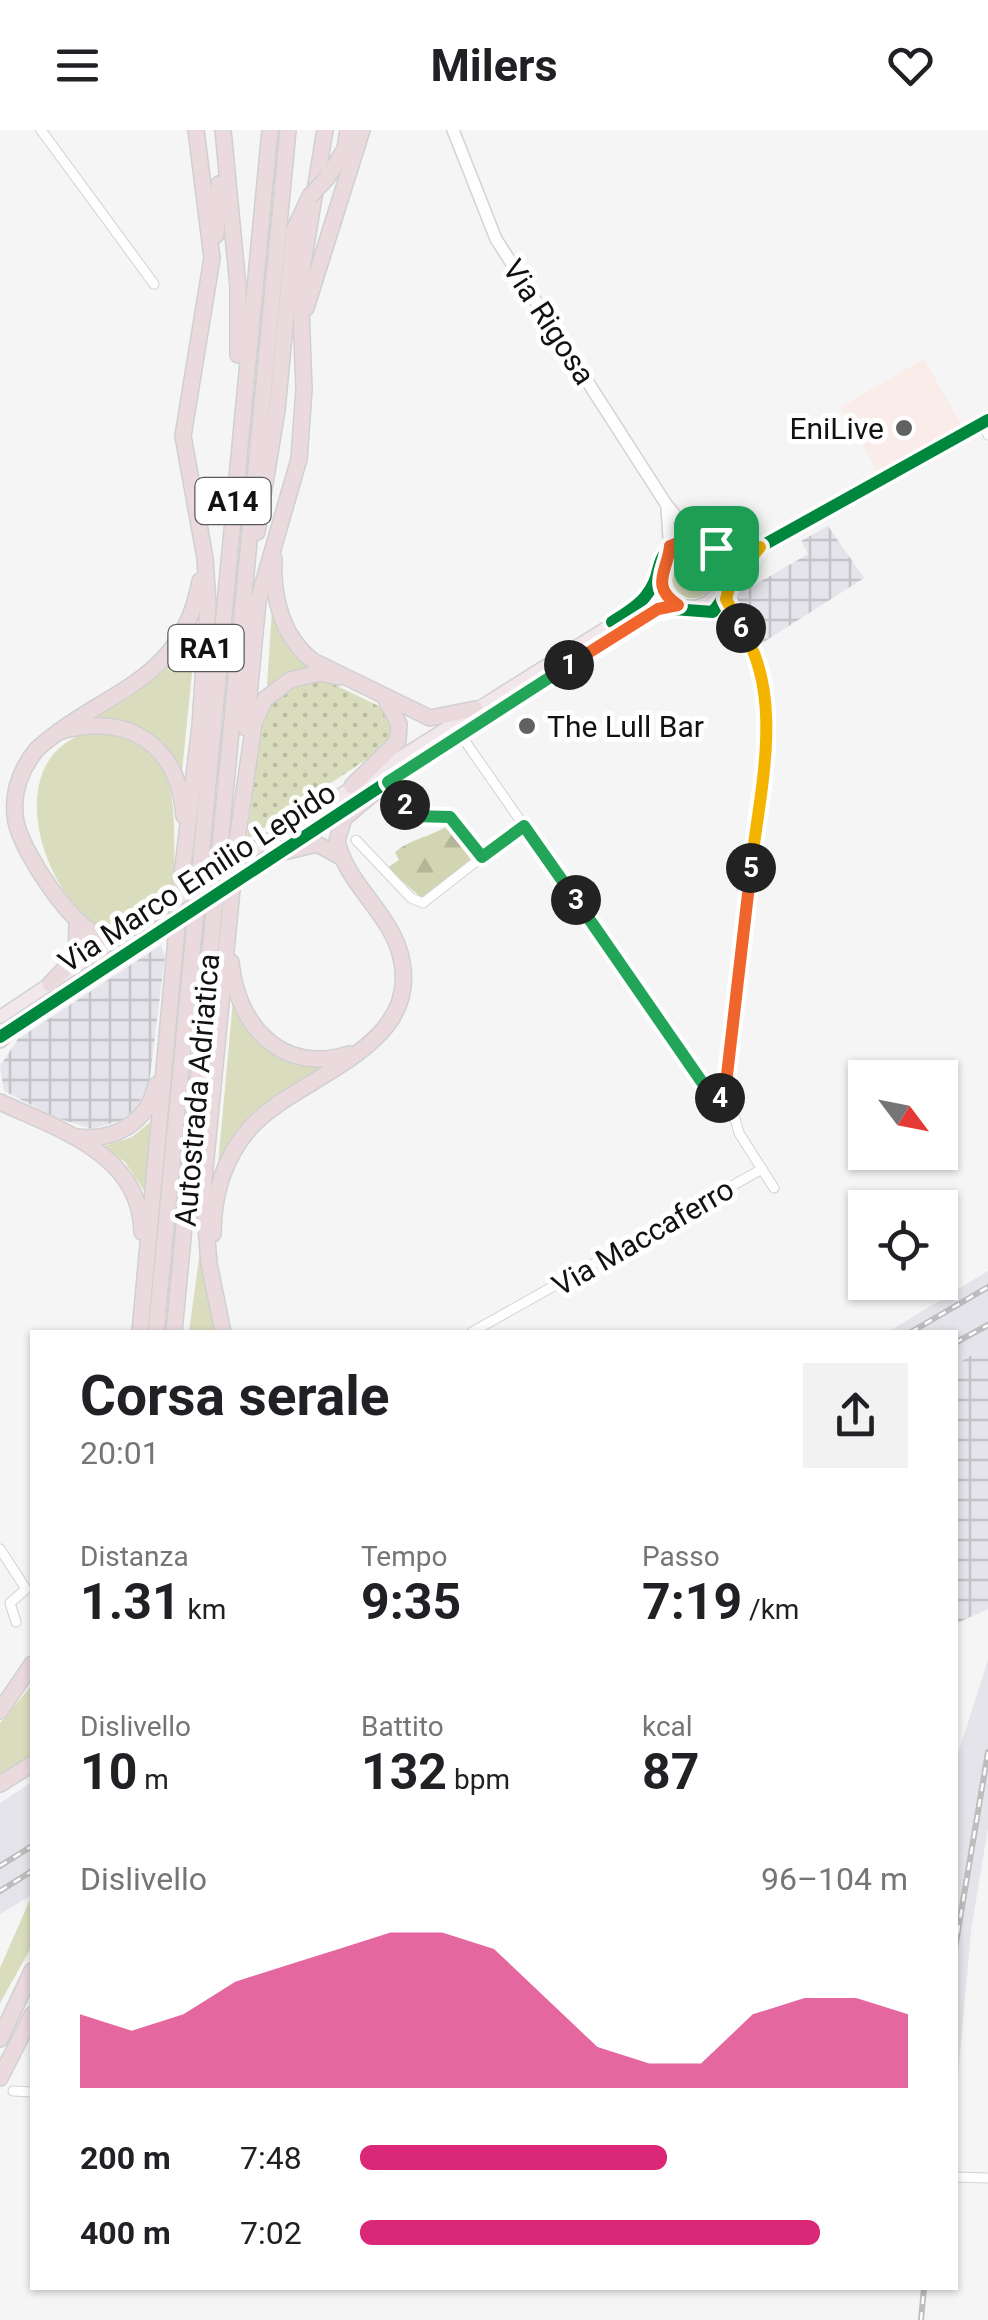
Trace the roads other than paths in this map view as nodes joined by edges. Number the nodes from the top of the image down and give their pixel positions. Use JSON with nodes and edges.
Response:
{"nodes":[{"id":1,"x":41,"y":130,"type":"edge"},
{"id":2,"x":196,"y":130,"type":"edge"},
{"id":3,"x":214,"y":130,"type":"edge"},
{"id":4,"x":222,"y":130,"type":"edge"},
{"id":5,"x":270,"y":130,"type":"edge"},
{"id":6,"x":288,"y":130,"type":"edge"},
{"id":7,"x":324,"y":130,"type":"edge"},
{"id":8,"x":348,"y":130,"type":"edge"},
{"id":9,"x":362,"y":130,"type":"edge"},
{"id":10,"x":454,"y":130,"type":"edge"},
{"id":11,"x":212,"y":258,"type":"junction"},
{"id":12,"x":154,"y":284,"type":"dead end"},
{"id":13,"x":301,"y":336,"type":"junction"},
{"id":14,"x":986,"y":427,"type":"edge"},
{"id":15,"x":237,"y":456,"type":"junction"},
{"id":16,"x":666,"y":504,"type":"junction"},
{"id":17,"x":276,"y":533,"type":"junction"},
{"id":18,"x":760,"y":547,"type":"junction"},
{"id":19,"x":707,"y":549,"type":"junction"},
{"id":20,"x":670,"y":553,"type":"junction"},
{"id":21,"x":205,"y":558,"type":"junction"},
{"id":22,"x":660,"y":579,"type":"junction"},
{"id":23,"x":722,"y":581,"type":"junction"},
{"id":24,"x":678,"y":605,"type":"junction"},
{"id":25,"x":698,"y":607,"type":"junction"},
{"id":26,"x":240,"y":619,"type":"junction"},
{"id":27,"x":740,"y":626,"type":"junction"},
{"id":28,"x":338,"y":677,"type":"junction"},
{"id":29,"x":384,"y":699,"type":"junction"},
{"id":30,"x":475,"y":709,"type":"junction"},
{"id":31,"x":58,"y":732,"type":"junction"},
{"id":32,"x":460,"y":734,"type":"junction"},
{"id":33,"x":388,"y":782,"type":"junction"},
{"id":34,"x":352,"y":786,"type":"junction"},
{"id":35,"x":524,"y":826,"type":"junction"},
{"id":36,"x":356,"y":840,"type":"dead end"},
{"id":37,"x":242,"y":848,"type":"junction"},
{"id":38,"x":279,"y":853,"type":"junction"},
{"id":39,"x":482,"y":857,"type":"junction"},
{"id":40,"x":343,"y":858,"type":"junction"},
{"id":41,"x":182,"y":883,"type":"junction"},
{"id":42,"x":230,"y":903,"type":"junction"},
{"id":43,"x":77,"y":924,"type":"junction"},
{"id":44,"x":138,"y":925,"type":"junction"},
{"id":45,"x":177,"y":947,"type":"junction"},
{"id":46,"x":50,"y":984,"type":"junction"},
{"id":47,"x":3,"y":1031,"type":"edge"},
{"id":48,"x":362,"y":1049,"type":"junction"},
{"id":49,"x":0,"y":1100,"type":"edge"},
{"id":50,"x":729,"y":1102,"type":"junction"},
{"id":51,"x":74,"y":1137,"type":"junction"},
{"id":52,"x":762,"y":1169,"type":"junction"},
{"id":53,"x":774,"y":1188,"type":"dead end"},
{"id":54,"x":140,"y":1327,"type":"edge"},
{"id":55,"x":156,"y":1330,"type":"edge"},
{"id":56,"x":174,"y":1330,"type":"edge"},
{"id":57,"x":223,"y":1330,"type":"edge"},
{"id":58,"x":223,"y":1330,"type":"edge"},
{"id":59,"x":476,"y":1330,"type":"edge"},
{"id":60,"x":0,"y":1549,"type":"edge"},
{"id":61,"x":16,"y":1622,"type":"dead end"},
{"id":62,"x":30,"y":1667,"type":"edge"},
{"id":63,"x":0,"y":1712,"type":"edge"},
{"id":64,"x":30,"y":1765,"type":"edge"},
{"id":65,"x":0,"y":1784,"type":"edge"},
{"id":66,"x":30,"y":1975,"type":"edge"},
{"id":67,"x":30,"y":2019,"type":"edge"},
{"id":68,"x":0,"y":2039,"type":"edge"},
{"id":69,"x":0,"y":2078,"type":"edge"},
{"id":70,"x":13,"y":2091,"type":"dead end"},
{"id":71,"x":30,"y":2092,"type":"edge"},
{"id":72,"x":958,"y":2177,"type":"edge"},
{"id":73,"x":988,"y":2178,"type":"edge"}],
"edges":[{"from":1,"to":12,"type":"street"},
{"from":2,"to":11,"type":"highway"},
{"from":3,"to":11,"type":"highway"},
{"from":4,"to":15,"type":"highway"},
{"from":5,"to":15,"type":"highway","name":"Autostrada Adriatica","number":"A14"},
{"from":6,"to":26,"type":"highway","name":"Autostrada Adriatica","number":"A14"},
{"from":7,"to":13,"type":"highway"},
{"from":8,"to":26,"type":"highway","bridge":true},
{"from":9,"to":13,"type":"highway"},
{"from":10,"to":16,"type":"main road","name":"Via Rigosa"},
{"from":11,"to":21,"type":"highway","number":"RA1"},
{"from":13,"to":17,"type":"highway","number":"RA1"},
{"from":14,"to":18,"type":"main road"},
{"from":15,"to":55,"type":"highway","name":"Autostrada Adriatica","number":"A14"},
{"from":16,"to":19,"type":"main road","name":"Via Rigosa"},
{"from":16,"to":20,"type":"main road","name":"Via Rigosa"},
{"from":17,"to":28,"type":"highway"},
{"from":17,"to":37,"type":"highway","number":"RA1"},
{"from":18,"to":19,"type":"main road"},
{"from":18,"to":23,"type":"main road"},
{"from":19,"to":20,"type":"main road"},
{"from":19,"to":23,"type":"main road"},
{"from":20,"to":22,"type":"main road"},
{"from":21,"to":31,"type":"highway"},
{"from":21,"to":41,"type":"highway","number":"RA1"},
{"from":22,"to":24,"type":"main road"},
{"from":22,"to":30,"type":"main road","name":"Via Marco Emilio Lepido"},
{"from":23,"to":25,"type":"main road"},
{"from":23,"to":27,"type":"street"},
{"from":24,"to":25,"type":"main road"},
{"from":24,"to":32,"type":"main road","name":"Via Marco Emilio Lepido"},
{"from":25,"to":27,"type":"street"},
{"from":26,"to":56,"type":"highway","name":"Autostrada Adriatica","number":"A14"},
{"from":27,"to":50,"type":"street"},
{"from":28,"to":29,"type":"highway"},
{"from":28,"to":37,"type":"highway"},
{"from":29,"to":30,"type":"highway"},
{"from":29,"to":34,"type":"highway"},
{"from":30,"to":34,"type":"main road","name":"Via Marco Emilio Lepido"},
{"from":31,"to":41,"type":"highway"},
{"from":31,"to":43,"type":"highway"},
{"from":32,"to":33,"type":"main road","name":"Via Marco Emilio Lepido"},
{"from":32,"to":35,"type":"street"},
{"from":33,"to":38,"type":"main road","name":"Via Marco Emilio Lepido"},
{"from":33,"to":39,"type":"street"},
{"from":33,"to":40,"type":"highway"},
{"from":34,"to":37,"type":"main road","name":"Via Marco Emilio Lepido"},
{"from":35,"to":39,"type":"street"},
{"from":35,"to":50,"type":"street"},
{"from":36,"to":39,"type":"street"},
{"from":37,"to":42,"type":"highway","number":"RA1"},
{"from":37,"to":44,"type":"main road","name":"Via Marco Emilio Lepido","bridge":true},
{"from":38,"to":40,"type":"highway"},
{"from":38,"to":47,"type":"main road","name":"Via Marco Emilio Lepido","bridge":true},
{"from":40,"to":48,"type":"highway"},
{"from":41,"to":45,"type":"highway","number":"RA1"},
{"from":42,"to":48,"type":"highway"},
{"from":42,"to":57,"type":"highway","number":"RA1"},
{"from":43,"to":44,"type":"highway"},
{"from":43,"to":46,"type":"highway"},
{"from":44,"to":46,"type":"main road","name":"Via Marco Emilio Lepido"},
{"from":45,"to":51,"type":"highway"},
{"from":45,"to":54,"type":"highway","number":"RA1"},
{"from":46,"to":47,"type":"main road","name":"Via Marco Emilio Lepido"},
{"from":48,"to":58,"type":"highway"},
{"from":49,"to":51,"type":"highway"},
{"from":50,"to":52,"type":"street"},
{"from":51,"to":54,"type":"highway"},
{"from":52,"to":53,"type":"street"},
{"from":52,"to":59,"type":"street","name":"Via Maccaferro"},
{"from":60,"to":61,"type":"street"},
{"from":62,"to":63,"type":"highway"},
{"from":64,"to":65,"type":"highway"},
{"from":66,"to":68,"type":"highway"},
{"from":67,"to":69,"type":"highway"},
{"from":70,"to":71,"type":"street"},
{"from":72,"to":73,"type":"street"}]}
